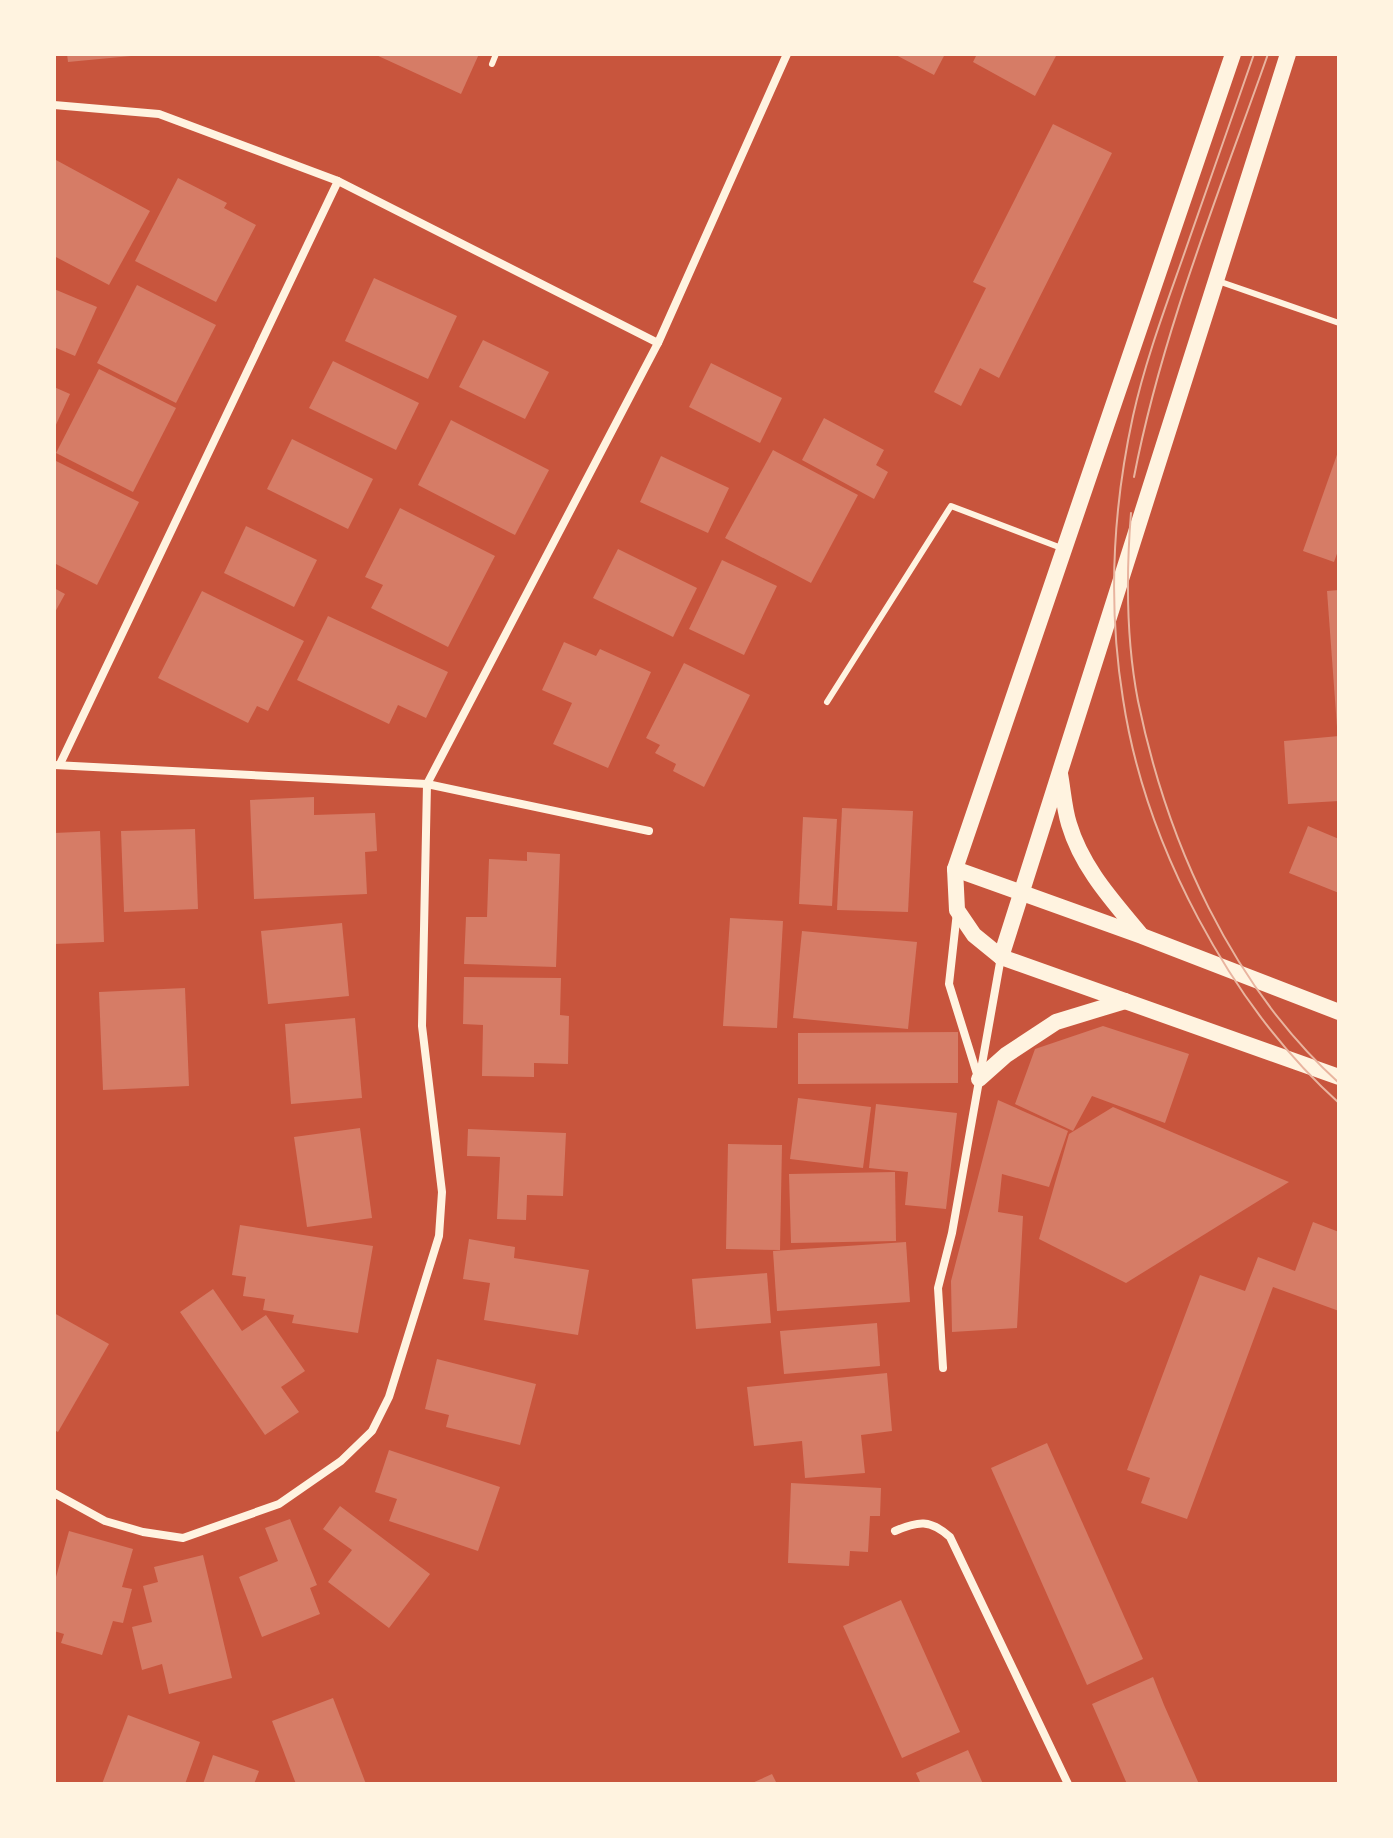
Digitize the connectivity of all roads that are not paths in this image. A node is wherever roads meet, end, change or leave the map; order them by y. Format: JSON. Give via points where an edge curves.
{"nodes":[{"id":1,"x":496,"y":54,"type":"edge"},
{"id":2,"x":787,"y":54,"type":"edge"},
{"id":3,"x":1233,"y":54,"type":"edge"},
{"id":4,"x":1288,"y":54,"type":"edge"},
{"id":5,"x":492,"y":64,"type":"dead end"},
{"id":6,"x":54,"y":105,"type":"edge"},
{"id":7,"x":338,"y":181,"type":"junction"},
{"id":8,"x":1216,"y":280,"type":"junction"},
{"id":9,"x":1339,"y":323,"type":"edge"},
{"id":10,"x":658,"y":343,"type":"junction"},
{"id":11,"x":1064,"y":549,"type":"junction"},
{"id":12,"x":827,"y":702,"type":"dead end"},
{"id":13,"x":57,"y":764,"type":"edge"},
{"id":14,"x":1059,"y":768,"type":"junction"},
{"id":15,"x":427,"y":784,"type":"junction"},
{"id":16,"x":649,"y":831,"type":"dead end"},
{"id":17,"x":955,"y":869,"type":"junction"},
{"id":18,"x":1020,"y":892,"type":"junction"},
{"id":19,"x":957,"y":910,"type":"junction"},
{"id":20,"x":1142,"y":936,"type":"junction"},
{"id":21,"x":1001,"y":957,"type":"junction"},
{"id":22,"x":1125,"y":1001,"type":"junction"},
{"id":23,"x":1339,"y":1012,"type":"edge"},
{"id":24,"x":1339,"y":1077,"type":"edge"},
{"id":25,"x":979,"y":1079,"type":"junction"},
{"id":26,"x":943,"y":1368,"type":"dead end"},
{"id":27,"x":54,"y":1493,"type":"edge"},
{"id":28,"x":895,"y":1531,"type":"dead end"},
{"id":29,"x":1068,"y":1784,"type":"edge"}],
"edges":[{"from":1,"to":5,"type":"lane"},
{"from":2,"to":10,"type":"street"},
{"from":3,"to":11,"type":"main road"},
{"from":4,"to":8,"type":"main road"},
{"from":6,"to":7,"type":"street","via":[[159,114]]},
{"from":7,"to":10,"type":"street"},
{"from":7,"to":13,"type":"street"},
{"from":8,"to":9,"type":"lane"},
{"from":8,"to":14,"type":"main road"},
{"from":10,"to":15,"type":"street"},
{"from":11,"to":12,"type":"lane","via":[[951,506]]},
{"from":11,"to":17,"type":"main road"},
{"from":13,"to":15,"type":"street"},
{"from":14,"to":18,"type":"main road"},
{"from":14,"to":20,"type":"main road","via":[[1068,822],[1080,854]]},
{"from":15,"to":16,"type":"street"},
{"from":15,"to":27,"type":"street","via":[[422,1026],[442,1192],[439,1236],[389,1397],[372,1431],[341,1461],[279,1504],[183,1538],[105,1521]]},
{"from":17,"to":18,"type":"main road"},
{"from":17,"to":19,"type":"main road"},
{"from":18,"to":20,"type":"main road"},
{"from":18,"to":21,"type":"main road"},
{"from":19,"to":21,"type":"main road","via":[[974,935]]},
{"from":19,"to":25,"type":"street","via":[[949,984]]},
{"from":20,"to":23,"type":"main road"},
{"from":21,"to":22,"type":"main road"},
{"from":21,"to":25,"type":"street"},
{"from":22,"to":24,"type":"main road"},
{"from":22,"to":25,"type":"main road","via":[[1056,1022]]},
{"from":25,"to":26,"type":"street","via":[[938,1288]]},
{"from":28,"to":29,"type":"street","via":[[928,1523],[950,1537]]}]}
